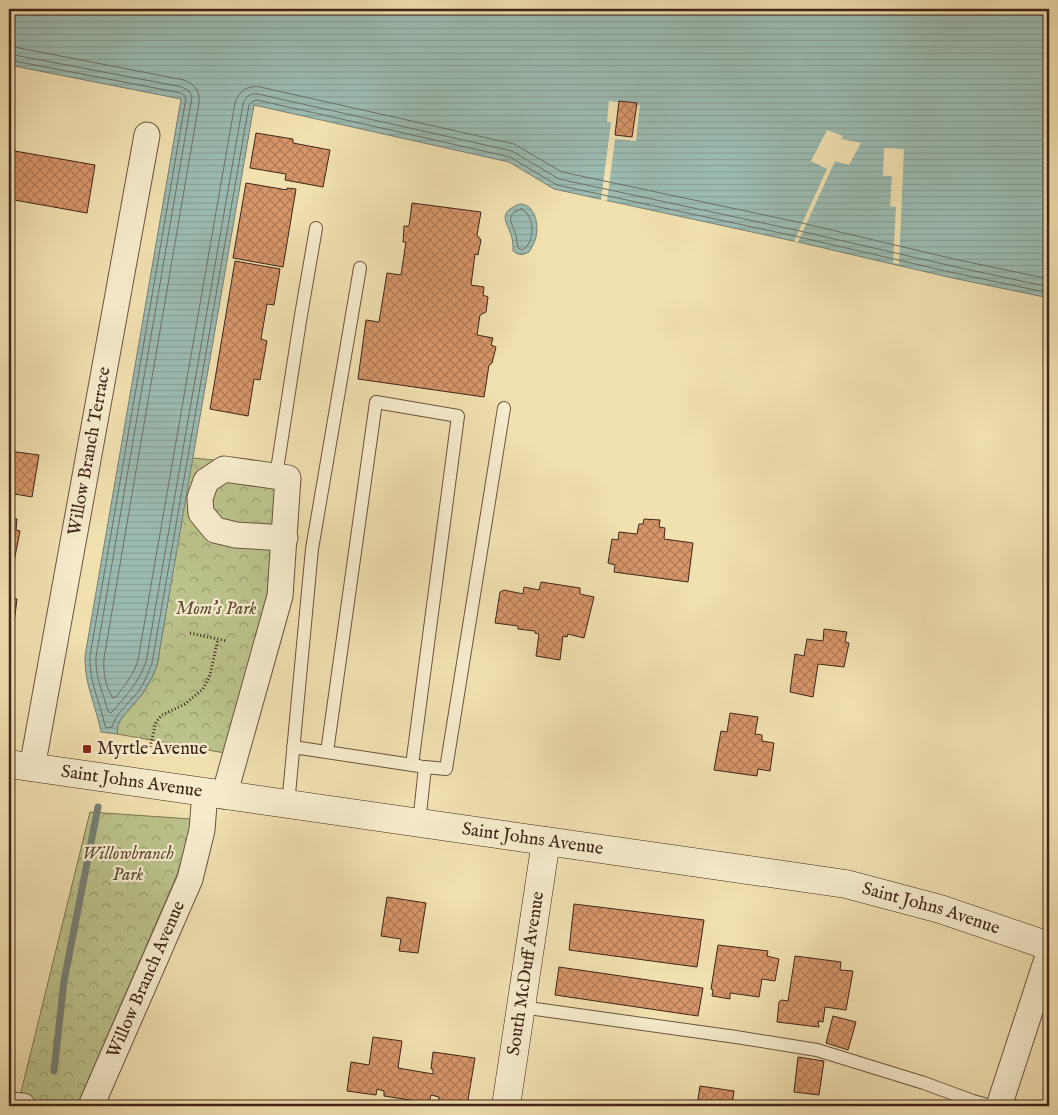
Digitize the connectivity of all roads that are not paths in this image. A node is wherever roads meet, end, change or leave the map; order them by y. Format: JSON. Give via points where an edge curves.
{"nodes":[{"id":1,"x":148,"y":135,"type":"dead end"},
{"id":2,"x":316,"y":228,"type":"dead end"},
{"id":3,"x":360,"y":268,"type":"dead end"},
{"id":4,"x":504,"y":408,"type":"dead end"},
{"id":5,"x":276,"y":476,"type":"junction"},
{"id":6,"x":284,"y":538,"type":"junction"},
{"id":7,"x":293,"y":747,"type":"junction"},
{"id":8,"x":327,"y":752,"type":"junction"},
{"id":9,"x":412,"y":765,"type":"junction"},
{"id":10,"x":20,"y":766,"type":"edge"},
{"id":11,"x":425,"y":767,"type":"junction"},
{"id":12,"x":214,"y":794,"type":"junction"},
{"id":13,"x":288,"y":805,"type":"junction"},
{"id":14,"x":419,"y":823,"type":"junction"},
{"id":15,"x":546,"y":841,"type":"junction"},
{"id":16,"x":1049,"y":946,"type":"edge"},
{"id":17,"x":1049,"y":953,"type":"edge"},
{"id":18,"x":521,"y":1007,"type":"junction"},
{"id":19,"x":9,"y":1105,"type":"edge"},
{"id":20,"x":23,"y":1106,"type":"edge"},
{"id":21,"x":90,"y":1106,"type":"edge"},
{"id":22,"x":506,"y":1106,"type":"edge"},
{"id":23,"x":991,"y":1106,"type":"edge"},
{"id":24,"x":999,"y":1106,"type":"edge"}],
"edges":[{"from":1,"to":10,"type":"street","name":"Willow Branch Terrace"},
{"from":2,"to":5,"type":"lane"},
{"from":3,"to":7,"type":"lane","via":[[312,549]]},
{"from":4,"to":11,"type":"lane","via":[[446,769]]},
{"from":5,"to":6,"type":"street","name":"Willow Branch Avenue","via":[[288,478]]},
{"from":5,"to":6,"type":"street","via":[[224,468],[206,481],[200,498],[201,513],[215,530],[236,535]]},
{"from":6,"to":12,"type":"street","name":"Willow Branch Avenue","via":[[280,596]]},
{"from":7,"to":8,"type":"lane"},
{"from":7,"to":13,"type":"lane"},
{"from":8,"to":9,"type":"lane"},
{"from":8,"to":9,"type":"lane","via":[[376,402],[458,416]]},
{"from":9,"to":11,"type":"lane"},
{"from":10,"to":12,"type":"main road","name":"Saint Johns Avenue"},
{"from":11,"to":14,"type":"lane"},
{"from":12,"to":13,"type":"main road","name":"Saint Johns Avenue"},
{"from":12,"to":21,"type":"street","name":"Willow Branch Avenue","via":[[190,879]]},
{"from":13,"to":14,"type":"main road","name":"Saint Johns Avenue"},
{"from":14,"to":15,"type":"main road","name":"Saint Johns Avenue"},
{"from":15,"to":16,"type":"main road","name":"Saint Johns Avenue","via":[[846,884],[940,909]]},
{"from":15,"to":18,"type":"main road","name":"South McDuff Avenue"},
{"from":17,"to":24,"type":"street"},
{"from":18,"to":22,"type":"main road","name":"South McDuff Avenue"},
{"from":18,"to":23,"type":"lane","via":[[817,1050]]},
{"from":19,"to":20,"type":"street"}]}
